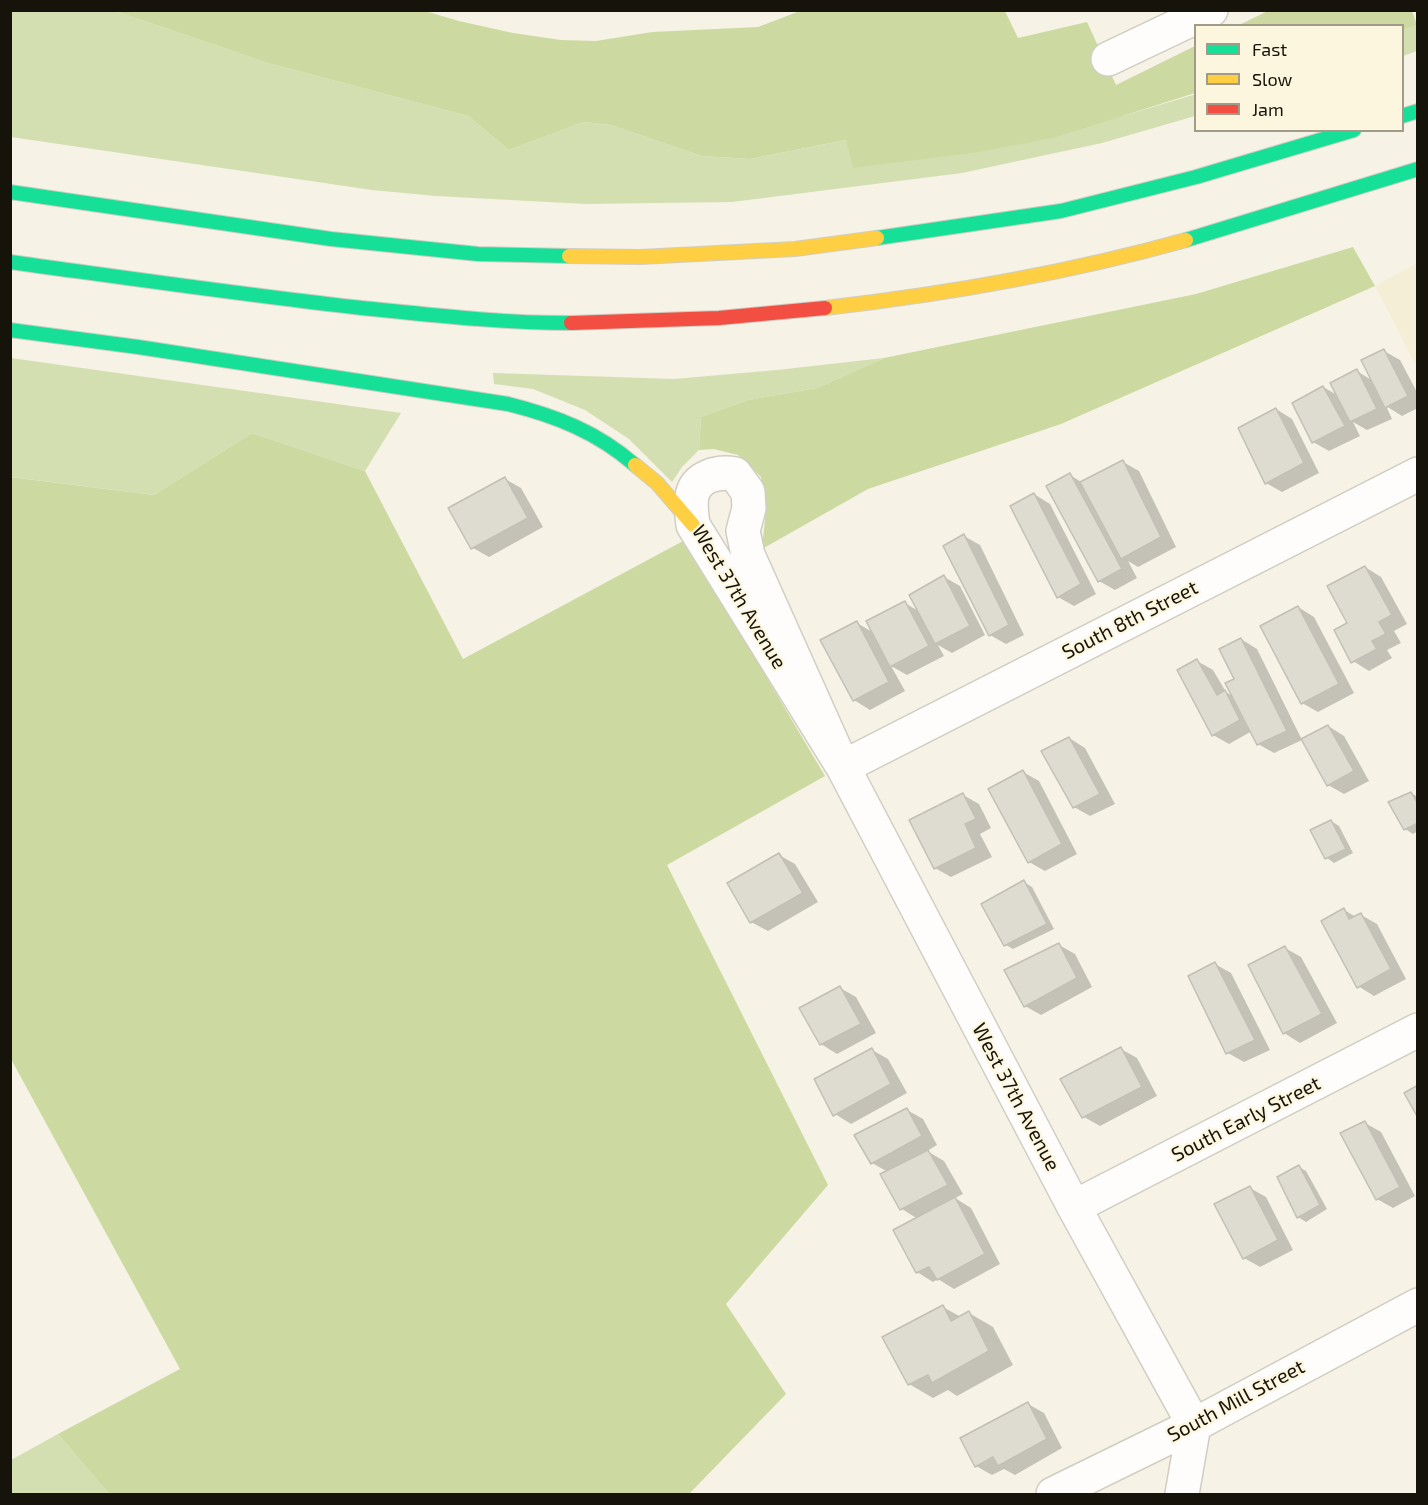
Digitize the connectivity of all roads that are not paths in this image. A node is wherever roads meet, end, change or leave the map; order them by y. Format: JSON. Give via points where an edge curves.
{"nodes":[{"id":1,"x":1211,"y":10,"type":"edge"},
{"id":2,"x":1108,"y":59,"type":"dead end"},
{"id":3,"x":1347,"y":132,"type":"edge"},
{"id":4,"x":1411,"y":171,"type":"edge"},
{"id":5,"x":10,"y":192,"type":"edge"},
{"id":6,"x":10,"y":262,"type":"edge"},
{"id":7,"x":10,"y":330,"type":"edge"},
{"id":8,"x":1418,"y":474,"type":"edge"},
{"id":9,"x":693,"y":525,"type":"junction"},
{"id":10,"x":843,"y":767,"type":"junction"},
{"id":11,"x":1418,"y":1030,"type":"edge"},
{"id":12,"x":1074,"y":1207,"type":"junction"},
{"id":13,"x":1418,"y":1305,"type":"edge"},
{"id":14,"x":1194,"y":1425,"type":"junction"},
{"id":15,"x":1053,"y":1494,"type":"edge"},
{"id":16,"x":1182,"y":1494,"type":"edge"}],
"edges":[{"from":1,"to":2,"type":"street"},
{"from":3,"to":5,"type":"highway","via":[[1196,177],[1061,211],[795,249],[640,257],[478,254],[331,239]]},
{"from":4,"to":6,"type":"highway","via":[[1150,250],[1049,272],[878,301],[756,316],[572,323],[443,317]]},
{"from":7,"to":9,"type":"highway","via":[[496,402],[548,414],[624,455],[657,483]]},
{"from":8,"to":10,"type":"street","name":"South 8th Street"},
{"from":9,"to":10,"type":"street","name":"West 37th Avenue"},
{"from":9,"to":10,"type":"street","name":"West 37th Avenue","via":[[692,497],[696,485],[722,472],[735,474],[748,492],[749,508],[743,531],[748,555]]},
{"from":10,"to":12,"type":"street","name":"West 37th Avenue"},
{"from":11,"to":12,"type":"street","name":"South Early Street"},
{"from":12,"to":14,"type":"street","name":"West 37th Avenue"},
{"from":13,"to":14,"type":"street","name":"South Mill Street"},
{"from":14,"to":15,"type":"street","name":"South Mill Street"},
{"from":14,"to":16,"type":"street"}]}
